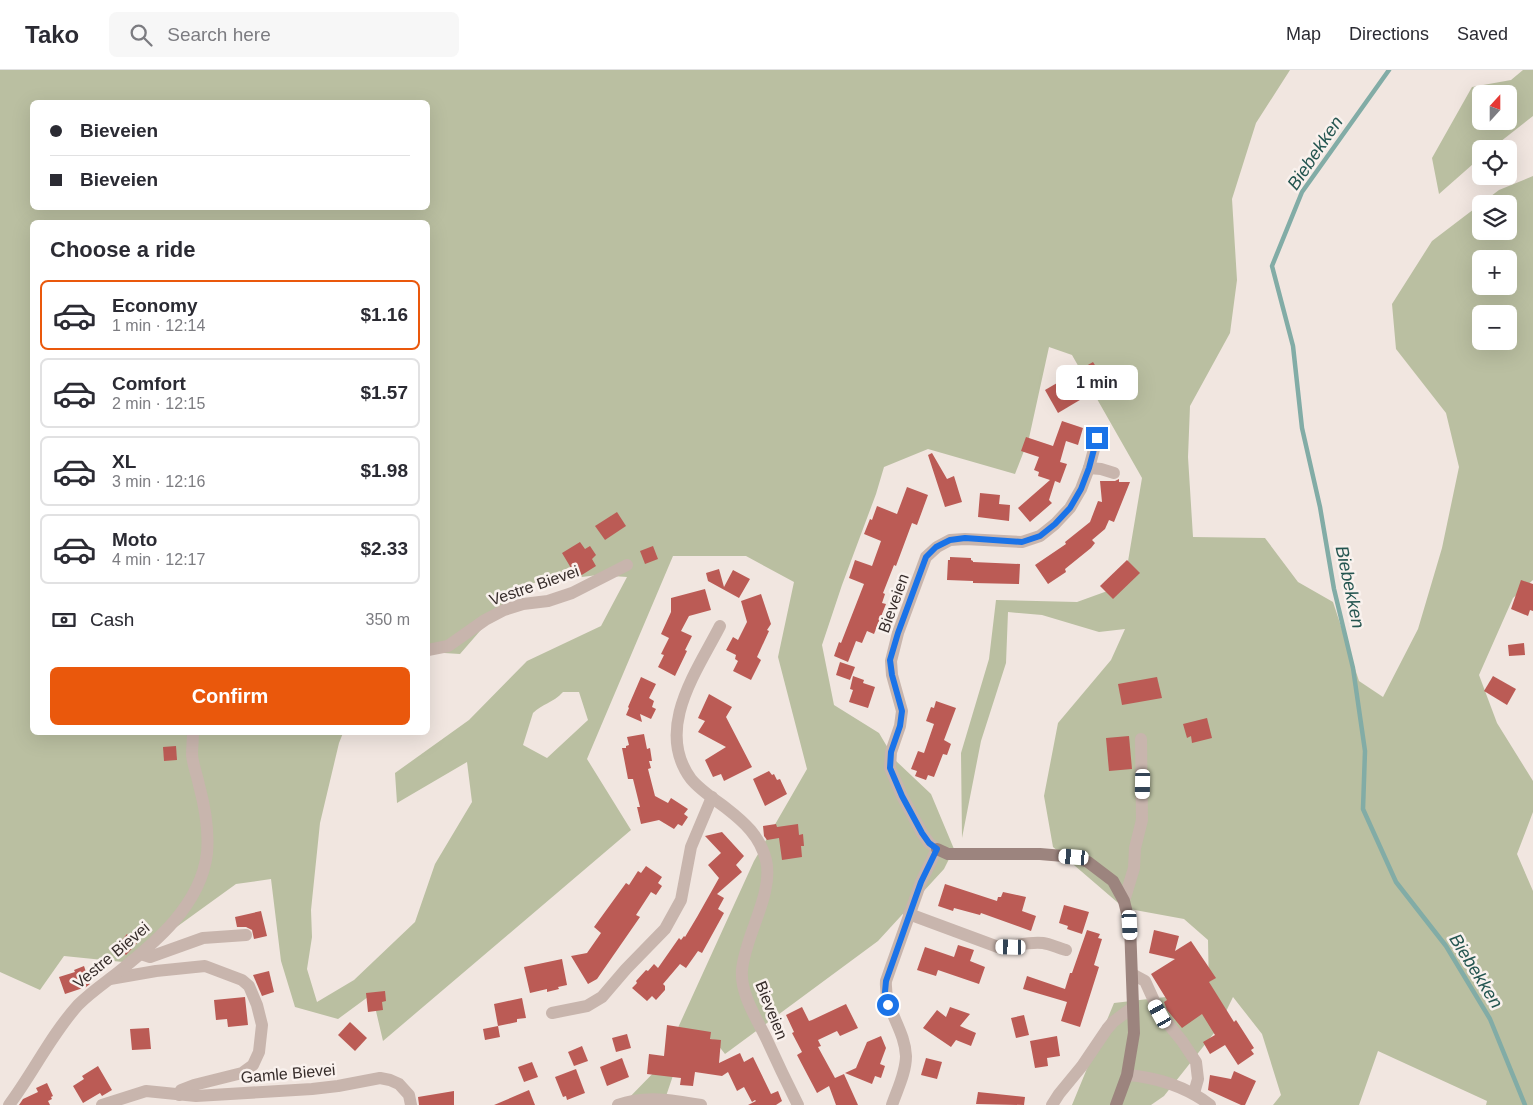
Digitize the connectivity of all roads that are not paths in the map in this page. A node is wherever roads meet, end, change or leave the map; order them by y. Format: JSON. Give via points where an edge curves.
{"nodes":[{"id":1,"x":1097,"y":438,"type":"dead end"},
{"id":2,"x":1089,"y":468,"type":"junction"},
{"id":3,"x":1114,"y":473,"type":"dead end"},
{"id":4,"x":626,"y":566,"type":"dead end"},
{"id":5,"x":720,"y":626,"type":"dead end"},
{"id":6,"x":430,"y":650,"type":"edge"},
{"id":7,"x":193,"y":735,"type":"edge"},
{"id":8,"x":1140,"y":739,"type":"dead end"},
{"id":9,"x":712,"y":797,"type":"junction"},
{"id":10,"x":937,"y":849,"type":"junction"},
{"id":11,"x":1124,"y":901,"type":"junction"},
{"id":12,"x":908,"y":914,"type":"junction"},
{"id":13,"x":246,"y":935,"type":"dead end"},
{"id":14,"x":1066,"y":950,"type":"dead end"},
{"id":15,"x":141,"y":954,"type":"junction"},
{"id":16,"x":1132,"y":974,"type":"junction"},
{"id":17,"x":109,"y":979,"type":"junction"},
{"id":18,"x":1133,"y":1007,"type":"junction"},
{"id":19,"x":552,"y":1013,"type":"dead end"},
{"id":20,"x":1127,"y":1075,"type":"junction"},
{"id":21,"x":1194,"y":1093,"type":"junction"},
{"id":22,"x":179,"y":1095,"type":"junction"},
{"id":23,"x":197,"y":1101,"type":"edge"},
{"id":24,"x":123,"y":1102,"type":"edge"},
{"id":25,"x":9,"y":1105,"type":"edge"},
{"id":26,"x":102,"y":1105,"type":"edge"},
{"id":27,"x":411,"y":1105,"type":"edge"},
{"id":28,"x":618,"y":1105,"type":"edge"},
{"id":29,"x":701,"y":1105,"type":"edge"},
{"id":30,"x":798,"y":1105,"type":"edge"},
{"id":31,"x":892,"y":1105,"type":"edge"},
{"id":32,"x":1052,"y":1105,"type":"edge"},
{"id":33,"x":1116,"y":1105,"type":"edge"},
{"id":34,"x":1210,"y":1105,"type":"edge"}],
"edges":[{"from":1,"to":2,"type":"street","name":"Bieveien"},
{"from":2,"to":3,"type":"street"},
{"from":2,"to":10,"type":"street","name":"Bieveien","via":[[1070,508],[1040,536],[1022,542],[950,540],[926,557],[890,660],[902,711],[890,768],[922,833]]},
{"from":4,"to":6,"type":"street","name":"Vestre Bievei","via":[[572,593],[504,610],[448,646]]},
{"from":5,"to":9,"type":"street","name":"Bieveien","via":[[683,698],[676,724],[677,750],[683,767],[692,781]]},
{"from":7,"to":15,"type":"street","name":"Vestre Bievei","via":[[192,756],[204,803],[207,833],[203,872],[186,906]]},
{"from":8,"to":11,"type":"street","via":[[1142,820],[1134,868]]},
{"from":9,"to":19,"type":"street","via":[[690,847],[681,900],[665,929],[602,997],[587,1006]]},
{"from":9,"to":30,"type":"street","name":"Bieveien","via":[[748,826],[766,858],[767,886],[744,955],[744,990]]},
{"from":10,"to":11,"type":"street","via":[[948,854],[1074,857],[1103,872],[1113,881]]},
{"from":10,"to":12,"type":"street"},
{"from":11,"to":16,"type":"street","via":[[1130,925]]},
{"from":12,"to":14,"type":"street","via":[[998,947],[1045,943]]},
{"from":12,"to":31,"type":"street","via":[[885,992],[904,1043],[906,1058]]},
{"from":13,"to":15,"type":"street","via":[[203,938],[150,957]]},
{"from":15,"to":17,"type":"street","name":"Vestre Bievei"},
{"from":16,"to":18,"type":"street"},
{"from":16,"to":21,"type":"street","via":[[1144,982],[1160,1014],[1196,1062],[1198,1079]]},
{"from":17,"to":22,"type":"street","name":"Gamle Bievei","via":[[205,966],[250,986],[262,1025],[253,1065],[242,1073],[194,1084],[181,1090]]},
{"from":17,"to":25,"type":"street","name":"Vestre Bievei","via":[[78,1006]]},
{"from":18,"to":20,"type":"street","via":[[1134,1033]]},
{"from":18,"to":32,"type":"street","via":[[1107,1029]]},
{"from":20,"to":21,"type":"street"},
{"from":20,"to":33,"type":"street"},
{"from":21,"to":34,"type":"street"},
{"from":22,"to":23,"type":"street","name":"Gamle Bievei"},
{"from":22,"to":24,"type":"street","name":"Gamle Bievei","via":[[146,1091]]},
{"from":23,"to":27,"type":"street","name":"Gamle Bievei","via":[[338,1086],[380,1078],[398,1084],[409,1095]]},
{"from":24,"to":26,"type":"street","name":"Gamle Bievei"},
{"from":28,"to":29,"type":"street","via":[[646,1098]]}]}
